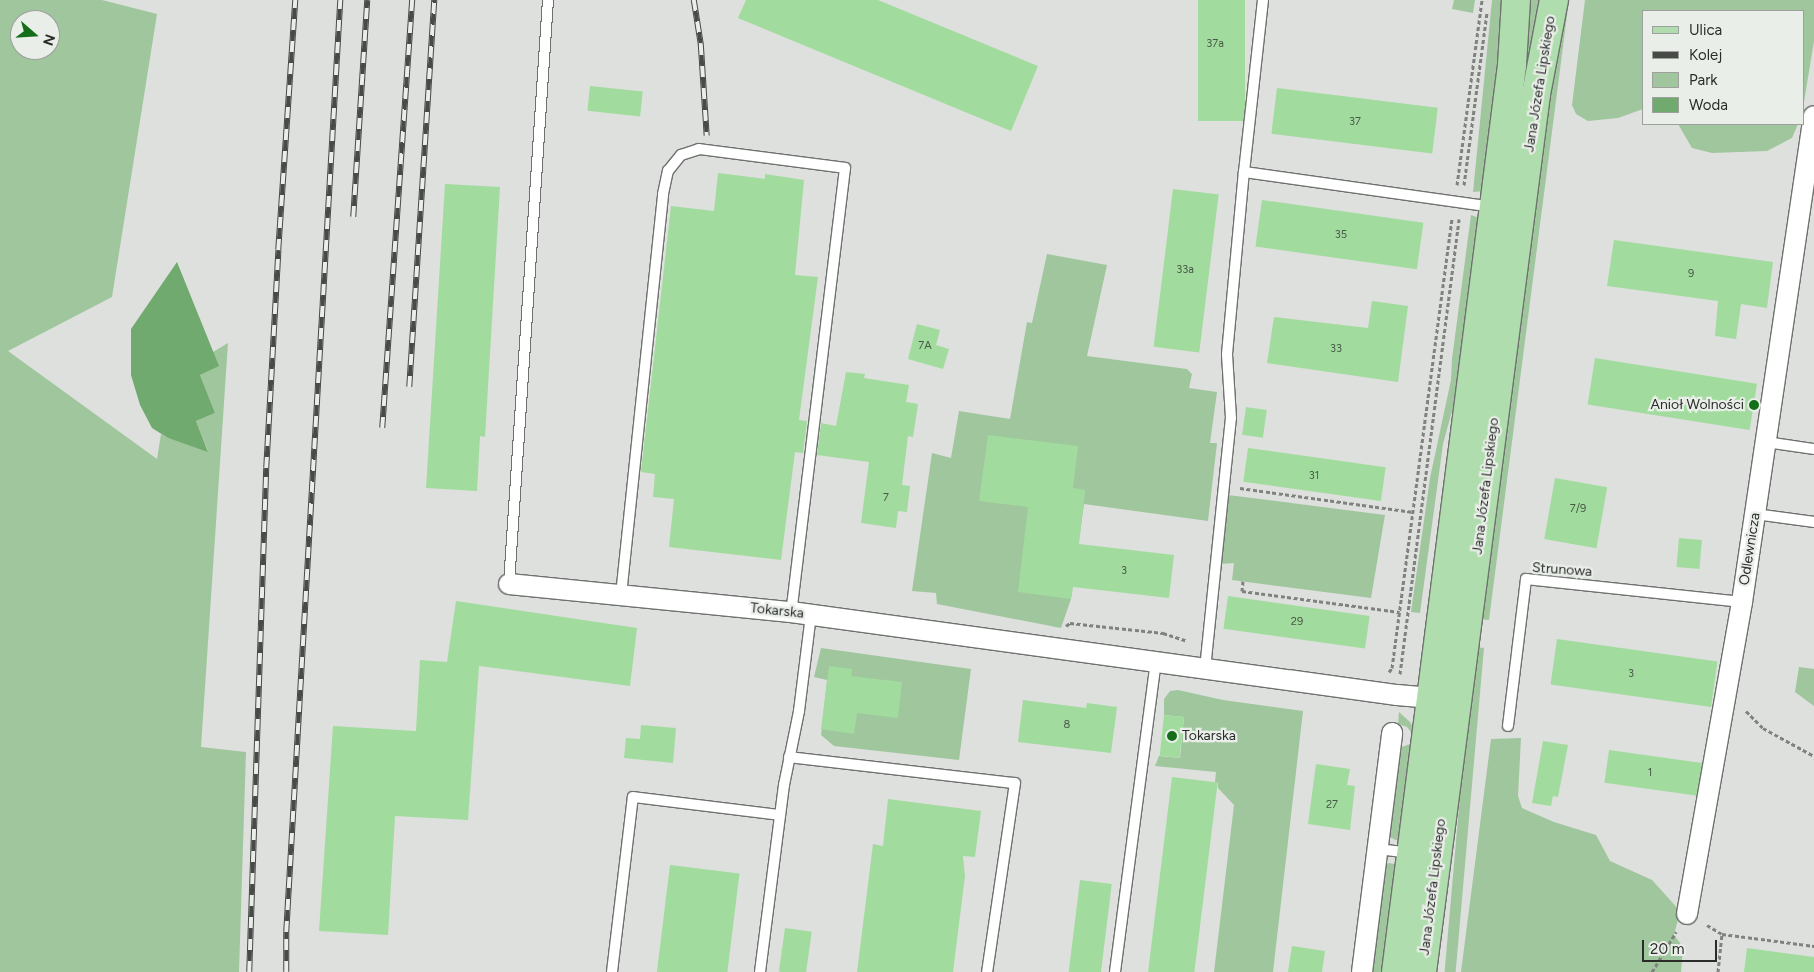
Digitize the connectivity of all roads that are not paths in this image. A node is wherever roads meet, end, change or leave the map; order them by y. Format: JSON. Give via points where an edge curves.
{"nodes":[{"id":1,"x":548,"y":0,"type":"edge"},
{"id":2,"x":1263,"y":0,"type":"edge"},
{"id":3,"x":1516,"y":0,"type":"edge"},
{"id":4,"x":1554,"y":0,"type":"edge"},
{"id":5,"x":1814,"y":116,"type":"edge"},
{"id":6,"x":1244,"y":172,"type":"junction"},
{"id":7,"x":1507,"y":208,"type":"junction"},
{"id":8,"x":1766,"y":442,"type":"junction"},
{"id":9,"x":1814,"y":449,"type":"edge"},
{"id":10,"x":1755,"y":514,"type":"junction"},
{"id":11,"x":1814,"y":522,"type":"edge"},
{"id":12,"x":509,"y":584,"type":"joint"},
{"id":13,"x":621,"y":595,"type":"junction"},
{"id":14,"x":1742,"y":602,"type":"junction"},
{"id":15,"x":791,"y":612,"type":"junction"},
{"id":16,"x":812,"y":615,"type":"junction"},
{"id":17,"x":1156,"y":662,"type":"junction"},
{"id":18,"x":1205,"y":669,"type":"junction"},
{"id":19,"x":1461,"y":678,"type":"junction"},
{"id":20,"x":1432,"y":698,"type":"junction"},
{"id":21,"x":1455,"y":719,"type":"junction"},
{"id":22,"x":1508,"y":726,"type":"dead end"},
{"id":23,"x":1392,"y":733,"type":"dead end"},
{"id":24,"x":789,"y":757,"type":"junction"},
{"id":25,"x":780,"y":815,"type":"junction"},
{"id":26,"x":1378,"y":849,"type":"junction"},
{"id":27,"x":1411,"y":853,"type":"junction"},
{"id":28,"x":1687,"y":914,"type":"road end"},
{"id":29,"x":612,"y":972,"type":"edge"},
{"id":30,"x":760,"y":972,"type":"edge"},
{"id":31,"x":987,"y":972,"type":"edge"},
{"id":32,"x":1115,"y":972,"type":"edge"},
{"id":33,"x":1362,"y":972,"type":"edge"},
{"id":34,"x":1396,"y":972,"type":"edge"},
{"id":35,"x":1422,"y":972,"type":"edge"}],
"edges":[{"from":1,"to":12,"type":"lane"},
{"from":2,"to":6,"type":"lane"},
{"from":3,"to":7,"type":"main road","name":"Jana Józefa Lipskiego"},
{"from":4,"to":7,"type":"main road","name":"Jana Józefa Lipskiego","via":[[1536,94]]},
{"from":5,"to":8,"type":"street","name":"Odlewnicza"},
{"from":6,"to":7,"type":"lane"},
{"from":6,"to":18,"type":"lane","via":[[1227,354],[1231,418]]},
{"from":7,"to":19,"type":"main road","name":"Jana Józefa Lipskiego"},
{"from":7,"to":20,"type":"main road","name":"Jana Józefa Lipskiego"},
{"from":8,"to":9,"type":"lane"},
{"from":8,"to":10,"type":"street","name":"Odlewnicza"},
{"from":10,"to":11,"type":"lane"},
{"from":10,"to":14,"type":"street","name":"Odlewnicza"},
{"from":12,"to":13,"type":"street","name":"Tokarska"},
{"from":13,"to":15,"type":"street","name":"Tokarska"},
{"from":13,"to":15,"type":"lane","via":[[663,194],[668,171],[681,155],[699,149],[845,168]]},
{"from":14,"to":22,"type":"lane","name":"Strunowa","via":[[1526,579]]},
{"from":14,"to":28,"type":"street","name":"Odlewnicza"},
{"from":15,"to":16,"type":"street","name":"Tokarska"},
{"from":16,"to":17,"type":"street","name":"Tokarska"},
{"from":16,"to":24,"type":"lane","via":[[799,711]]},
{"from":17,"to":18,"type":"street","name":"Tokarska"},
{"from":17,"to":32,"type":"lane"},
{"from":18,"to":20,"type":"street","name":"Tokarska"},
{"from":19,"to":20,"type":"street"},
{"from":19,"to":21,"type":"main road","name":"Jana Józefa Lipskiego"},
{"from":20,"to":21,"type":"street"},
{"from":20,"to":27,"type":"main road","name":"Jana Józefa Lipskiego"},
{"from":21,"to":35,"type":"main road","name":"Jana Józefa Lipskiego"},
{"from":23,"to":26,"type":"street"},
{"from":24,"to":25,"type":"lane"},
{"from":24,"to":31,"type":"lane","via":[[1015,783]]},
{"from":25,"to":29,"type":"lane","via":[[633,797]]},
{"from":25,"to":30,"type":"lane"},
{"from":26,"to":27,"type":"lane"},
{"from":26,"to":33,"type":"street"},
{"from":27,"to":34,"type":"main road","name":"Jana Józefa Lipskiego"}]}
